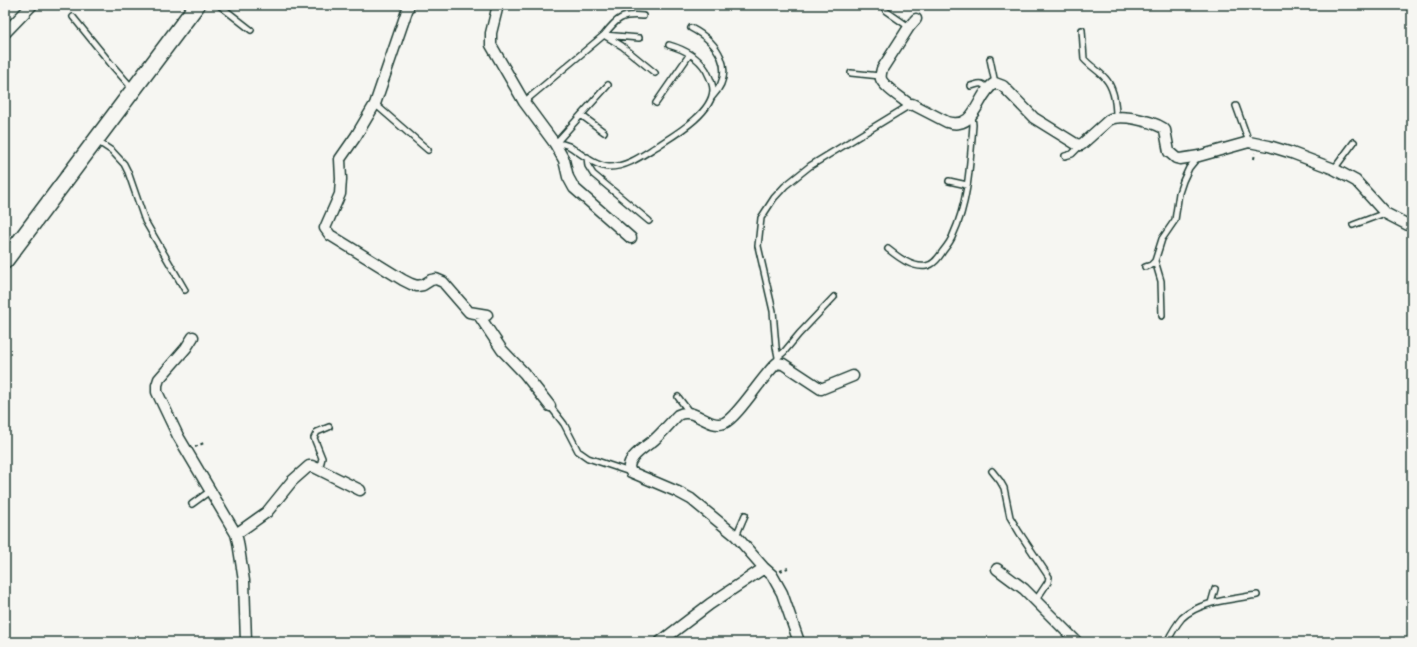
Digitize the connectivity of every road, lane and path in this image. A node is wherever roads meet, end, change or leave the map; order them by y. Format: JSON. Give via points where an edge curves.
{"nodes":[{"id":1,"x":32,"y":5,"type":"edge"},
{"id":2,"x":197,"y":5,"type":"edge"},
{"id":3,"x":219,"y":5,"type":"edge"},
{"id":4,"x":409,"y":5,"type":"edge"},
{"id":5,"x":498,"y":5,"type":"edge"},
{"id":6,"x":886,"y":10,"type":"dead end"},
{"id":7,"x":643,"y":16,"type":"dead end"},
{"id":8,"x":72,"y":17,"type":"dead end"},
{"id":9,"x":916,"y":19,"type":"dead end"},
{"id":10,"x":909,"y":27,"type":"junction"},
{"id":11,"x":690,"y":28,"type":"dead end"},
{"id":12,"x":251,"y":30,"type":"dead end"},
{"id":13,"x":1082,"y":30,"type":"dead end"},
{"id":14,"x":5,"y":33,"type":"edge"},
{"id":15,"x":604,"y":35,"type":"junction"},
{"id":16,"x":639,"y":38,"type":"dead end"},
{"id":17,"x":669,"y":45,"type":"dead end"},
{"id":18,"x":690,"y":54,"type":"junction"},
{"id":19,"x":990,"y":59,"type":"dead end"},
{"id":20,"x":655,"y":73,"type":"dead end"},
{"id":21,"x":851,"y":73,"type":"dead end"},
{"id":22,"x":880,"y":76,"type":"junction"},
{"id":23,"x":608,"y":85,"type":"dead end"},
{"id":24,"x":971,"y":86,"type":"dead end"},
{"id":25,"x":991,"y":86,"type":"junction"},
{"id":26,"x":134,"y":90,"type":"junction"},
{"id":27,"x":711,"y":98,"type":"junction"},
{"id":28,"x":524,"y":102,"type":"junction"},
{"id":29,"x":656,"y":103,"type":"dead end"},
{"id":30,"x":375,"y":104,"type":"junction"},
{"id":31,"x":910,"y":105,"type":"junction"},
{"id":32,"x":1236,"y":106,"type":"dead end"},
{"id":33,"x":581,"y":115,"type":"junction"},
{"id":34,"x":972,"y":116,"type":"junction"},
{"id":35,"x":1116,"y":117,"type":"junction"},
{"id":36,"x":604,"y":132,"type":"dead end"},
{"id":37,"x":97,"y":141,"type":"junction"},
{"id":38,"x":1249,"y":142,"type":"junction"},
{"id":39,"x":1354,"y":142,"type":"dead end"},
{"id":40,"x":555,"y":144,"type":"junction"},
{"id":41,"x":1081,"y":145,"type":"junction"},
{"id":42,"x":428,"y":150,"type":"dead end"},
{"id":43,"x":1065,"y":156,"type":"dead end"},
{"id":44,"x":1199,"y":156,"type":"junction"},
{"id":45,"x":587,"y":157,"type":"junction"},
{"id":46,"x":1334,"y":169,"type":"junction"},
{"id":47,"x":949,"y":181,"type":"dead end"},
{"id":48,"x":967,"y":185,"type":"junction"},
{"id":49,"x":1385,"y":213,"type":"junction"},
{"id":50,"x":649,"y":221,"type":"dead end"},
{"id":51,"x":1353,"y":225,"type":"dead end"},
{"id":52,"x":1412,"y":227,"type":"edge"},
{"id":53,"x":631,"y":238,"type":"dead end"},
{"id":54,"x":888,"y":249,"type":"dead end"},
{"id":55,"x":5,"y":261,"type":"edge"},
{"id":56,"x":1155,"y":261,"type":"junction"},
{"id":57,"x":1145,"y":267,"type":"dead end"},
{"id":58,"x":185,"y":290,"type":"dead end"},
{"id":59,"x":834,"y":297,"type":"dead end"},
{"id":60,"x":1162,"y":316,"type":"dead end"},
{"id":61,"x":193,"y":337,"type":"dead end"},
{"id":62,"x":777,"y":360,"type":"junction"},
{"id":63,"x":853,"y":376,"type":"dead end"},
{"id":64,"x":678,"y":397,"type":"dead end"},
{"id":65,"x":550,"y":406,"type":"joint"},
{"id":66,"x":690,"y":413,"type":"junction"},
{"id":67,"x":328,"y":428,"type":"dead end"},
{"id":68,"x":319,"y":470,"type":"junction"},
{"id":69,"x":992,"y":471,"type":"dead end"},
{"id":70,"x":631,"y":472,"type":"junction"},
{"id":71,"x":360,"y":490,"type":"dead end"},
{"id":72,"x":210,"y":491,"type":"junction"},
{"id":73,"x":192,"y":504,"type":"dead end"},
{"id":74,"x":745,"y":514,"type":"dead end"},
{"id":75,"x":236,"y":534,"type":"junction"},
{"id":76,"x":736,"y":536,"type":"junction"},
{"id":77,"x":764,"y":568,"type":"junction"},
{"id":78,"x":997,"y":569,"type":"dead end"},
{"id":79,"x":1215,"y":589,"type":"dead end"},
{"id":80,"x":1257,"y":595,"type":"dead end"},
{"id":81,"x":1036,"y":600,"type":"junction"},
{"id":82,"x":1211,"y":603,"type":"junction"},
{"id":83,"x":246,"y":642,"type":"edge"},
{"id":84,"x":660,"y":642,"type":"edge"},
{"id":85,"x":799,"y":642,"type":"edge"},
{"id":86,"x":1077,"y":642,"type":"edge"},
{"id":87,"x":1167,"y":642,"type":"edge"}],
"edges":[{"from":1,"to":14,"type":"street"},
{"from":2,"to":26,"type":"street"},
{"from":3,"to":12,"type":"lane"},
{"from":4,"to":30,"type":"street"},
{"from":5,"to":28,"type":"street","via":[[491,33],[491,45]]},
{"from":6,"to":10,"type":"lane"},
{"from":7,"to":15,"type":"lane","via":[[629,15],[620,18]]},
{"from":8,"to":26,"type":"lane"},
{"from":9,"to":10,"type":"street"},
{"from":10,"to":22,"type":"street"},
{"from":11,"to":27,"type":"lane","via":[[703,35],[716,48],[723,64],[722,82]]},
{"from":13,"to":35,"type":"lane","via":[[1084,59],[1110,86]]},
{"from":15,"to":16,"type":"lane"},
{"from":15,"to":20,"type":"lane"},
{"from":15,"to":28,"type":"lane"},
{"from":17,"to":18,"type":"lane"},
{"from":18,"to":27,"type":"lane","via":[[702,64],[708,74],[712,84]]},
{"from":18,"to":29,"type":"lane"},
{"from":19,"to":25,"type":"lane"},
{"from":21,"to":22,"type":"lane"},
{"from":22,"to":31,"type":"street","via":[[885,84]]},
{"from":23,"to":33,"type":"lane"},
{"from":24,"to":25,"type":"lane","via":[[981,83]]},
{"from":25,"to":34,"type":"street"},
{"from":25,"to":41,"type":"street","via":[[1003,86],[1034,118]]},
{"from":26,"to":37,"type":"street"},
{"from":27,"to":45,"type":"lane","via":[[695,119],[633,161],[609,167]]},
{"from":28,"to":40,"type":"street"},
{"from":30,"to":42,"type":"lane"},
{"from":30,"to":65,"type":"street","via":[[340,159],[340,194],[325,228],[330,235],[407,282],[417,286],[436,279],[443,282],[469,312],[483,314],[502,350]]},
{"from":31,"to":34,"type":"street","via":[[952,124],[964,122]]},
{"from":31,"to":62,"type":"lane","via":[[796,176],[774,198],[761,218],[758,246],[773,311]]},
{"from":32,"to":38,"type":"lane"},
{"from":33,"to":36,"type":"lane"},
{"from":33,"to":40,"type":"lane"},
{"from":34,"to":48,"type":"lane"},
{"from":35,"to":41,"type":"street","via":[[1109,120]]},
{"from":35,"to":44,"type":"street","via":[[1142,120],[1163,128],[1169,152],[1176,158]]},
{"from":37,"to":55,"type":"street"},
{"from":37,"to":58,"type":"lane","via":[[112,151],[124,164],[145,221]]},
{"from":38,"to":44,"type":"street"},
{"from":38,"to":46,"type":"street","via":[[1292,153]]},
{"from":39,"to":46,"type":"lane"},
{"from":40,"to":45,"type":"lane","via":[[568,146]]},
{"from":40,"to":53,"type":"street","via":[[574,188]]},
{"from":41,"to":43,"type":"lane","via":[[1072,154]]},
{"from":44,"to":56,"type":"lane","via":[[1183,181],[1175,220],[1162,239]]},
{"from":45,"to":50,"type":"lane","via":[[588,166],[593,174]]},
{"from":46,"to":49,"type":"street","via":[[1356,181]]},
{"from":47,"to":48,"type":"lane"},
{"from":48,"to":54,"type":"lane","via":[[960,219],[952,237],[939,258],[931,265],[913,264]]},
{"from":49,"to":51,"type":"lane"},
{"from":49,"to":52,"type":"street"},
{"from":56,"to":57,"type":"lane"},
{"from":56,"to":60,"type":"lane","via":[[1161,281]]},
{"from":59,"to":62,"type":"lane"},
{"from":61,"to":72,"type":"street","via":[[160,379],[157,392],[178,436]]},
{"from":62,"to":63,"type":"street","via":[[821,389]]},
{"from":62,"to":66,"type":"street","via":[[725,422],[719,424]]},
{"from":64,"to":66,"type":"lane"},
{"from":65,"to":70,"type":"lane","via":[[564,424],[578,451],[588,458]]},
{"from":66,"to":70,"type":"street","via":[[678,415],[636,455],[628,466]]},
{"from":67,"to":68,"type":"lane","via":[[317,432],[314,438],[322,458]]},
{"from":68,"to":71,"type":"street"},
{"from":68,"to":75,"type":"street","via":[[312,466],[306,467],[267,512]]},
{"from":69,"to":81,"type":"lane","via":[[1004,488],[1010,517],[1049,577]]},
{"from":70,"to":76,"type":"street","via":[[691,499]]},
{"from":72,"to":73,"type":"lane"},
{"from":72,"to":75,"type":"street"},
{"from":74,"to":76,"type":"lane"},
{"from":75,"to":83,"type":"street","via":[[244,581]]},
{"from":76,"to":77,"type":"street"},
{"from":77,"to":84,"type":"street"},
{"from":77,"to":85,"type":"street","via":[[772,575],[782,593]]},
{"from":78,"to":81,"type":"street"},
{"from":79,"to":82,"type":"lane"},
{"from":80,"to":82,"type":"lane"},
{"from":81,"to":86,"type":"street"},
{"from":82,"to":87,"type":"lane","via":[[1182,618]]}]}
